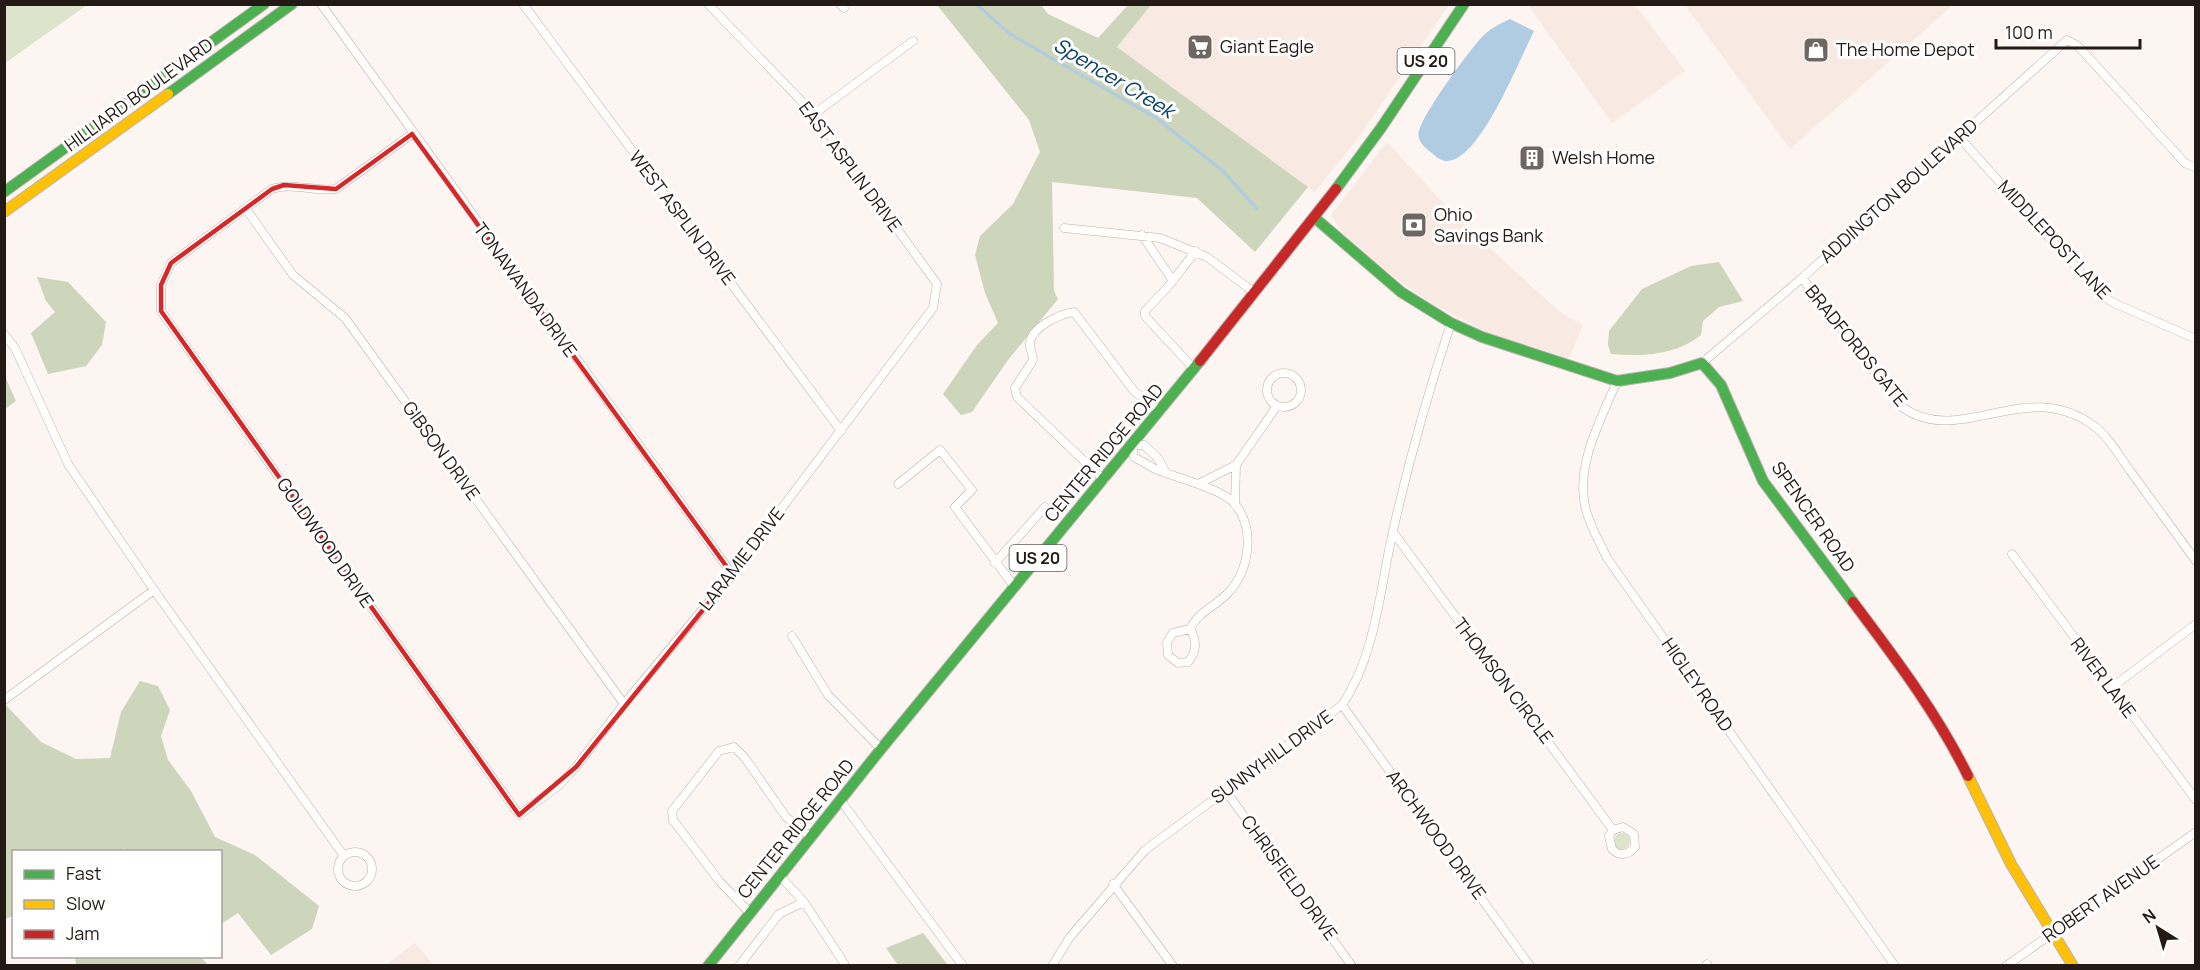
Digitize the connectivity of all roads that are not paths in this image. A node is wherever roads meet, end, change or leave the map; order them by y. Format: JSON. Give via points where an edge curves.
{"nodes":[{"id":1,"x":264,"y":4,"type":"edge"},
{"id":2,"x":292,"y":4,"type":"edge"},
{"id":3,"x":321,"y":4,"type":"edge"},
{"id":4,"x":522,"y":4,"type":"edge"},
{"id":5,"x":708,"y":4,"type":"edge"},
{"id":6,"x":1464,"y":4,"type":"edge"},
{"id":7,"x":913,"y":41,"type":"dead end"},
{"id":8,"x":814,"y":114,"type":"junction"},
{"id":9,"x":412,"y":134,"type":"junction"},
{"id":10,"x":1960,"y":138,"type":"junction"},
{"id":11,"x":2196,"y":168,"type":"edge"},
{"id":12,"x":4,"y":192,"type":"edge"},
{"id":13,"x":246,"y":209,"type":"junction"},
{"id":14,"x":4,"y":212,"type":"edge"},
{"id":15,"x":1315,"y":218,"type":"junction"},
{"id":16,"x":1064,"y":228,"type":"dead end"},
{"id":17,"x":1142,"y":235,"type":"junction"},
{"id":18,"x":1196,"y":251,"type":"junction"},
{"id":19,"x":1802,"y":278,"type":"junction"},
{"id":20,"x":1173,"y":281,"type":"junction"},
{"id":21,"x":937,"y":284,"type":"joint"},
{"id":22,"x":1255,"y":293,"type":"junction"},
{"id":23,"x":1450,"y":323,"type":"junction"},
{"id":24,"x":4,"y":334,"type":"edge"},
{"id":25,"x":2196,"y":339,"type":"edge"},
{"id":26,"x":1702,"y":363,"type":"junction"},
{"id":27,"x":1194,"y":369,"type":"junction"},
{"id":28,"x":1617,"y":381,"type":"junction"},
{"id":29,"x":1277,"y":406,"type":"junction"},
{"id":30,"x":1160,"y":411,"type":"junction"},
{"id":31,"x":841,"y":431,"type":"junction"},
{"id":32,"x":1132,"y":445,"type":"junction"},
{"id":33,"x":1236,"y":465,"type":"junction"},
{"id":34,"x":1166,"y":473,"type":"junction"},
{"id":35,"x":1104,"y":480,"type":"junction"},
{"id":36,"x":898,"y":484,"type":"dead end"},
{"id":37,"x":1198,"y":484,"type":"junction"},
{"id":38,"x":1235,"y":505,"type":"junction"},
{"id":39,"x":1045,"y":507,"type":"dead end"},
{"id":40,"x":1393,"y":532,"type":"junction"},
{"id":41,"x":2012,"y":554,"type":"dead end"},
{"id":42,"x":2196,"y":561,"type":"edge"},
{"id":43,"x":995,"y":563,"type":"junction"},
{"id":44,"x":732,"y":574,"type":"junction"},
{"id":45,"x":1014,"y":586,"type":"junction"},
{"id":46,"x":154,"y":590,"type":"junction"},
{"id":47,"x":2196,"y":624,"type":"edge"},
{"id":48,"x":1190,"y":629,"type":"junction"},
{"id":49,"x":792,"y":636,"type":"dead end"},
{"id":50,"x":2111,"y":688,"type":"junction"},
{"id":51,"x":4,"y":700,"type":"edge"},
{"id":52,"x":624,"y":704,"type":"junction"},
{"id":53,"x":1342,"y":705,"type":"junction"},
{"id":54,"x":881,"y":749,"type":"junction"},
{"id":55,"x":1225,"y":790,"type":"junction"},
{"id":56,"x":2196,"y":800,"type":"edge"},
{"id":57,"x":841,"y":801,"type":"junction"},
{"id":58,"x":519,"y":815,"type":"joint"},
{"id":59,"x":1613,"y":830,"type":"dead end"},
{"id":60,"x":2196,"y":832,"type":"edge"},
{"id":61,"x":811,"y":837,"type":"junction"},
{"id":62,"x":344,"y":856,"type":"junction"},
{"id":63,"x":780,"y":876,"type":"junction"},
{"id":64,"x":1113,"y":884,"type":"junction"},
{"id":65,"x":804,"y":902,"type":"junction"},
{"id":66,"x":750,"y":913,"type":"junction"},
{"id":67,"x":2052,"y":935,"type":"junction"},
{"id":68,"x":844,"y":965,"type":"edge"},
{"id":69,"x":708,"y":966,"type":"edge"},
{"id":70,"x":739,"y":966,"type":"edge"},
{"id":71,"x":963,"y":966,"type":"edge"},
{"id":72,"x":1052,"y":966,"type":"edge"},
{"id":73,"x":1173,"y":966,"type":"edge"},
{"id":74,"x":1352,"y":966,"type":"edge"},
{"id":75,"x":1530,"y":966,"type":"edge"},
{"id":76,"x":1895,"y":966,"type":"edge"},
{"id":77,"x":2006,"y":966,"type":"edge"},
{"id":78,"x":2073,"y":966,"type":"edge"}],
"edges":[{"from":1,"to":12,"type":"main road","name":"HILLIARD BOULEVARD"},
{"from":2,"to":14,"type":"main road","name":"HILLIARD BOULEVARD"},
{"from":3,"to":9,"type":"street","name":"TONAWANDA DRIVE"},
{"from":4,"to":31,"type":"street","name":"WEST ASPLIN DRIVE"},
{"from":5,"to":8,"type":"street","name":"EAST ASPLIN DRIVE"},
{"from":6,"to":15,"type":"main road","name":"CENTER RIDGE ROAD","number":"US 20"},
{"from":7,"to":8,"type":"street"},
{"from":8,"to":21,"type":"street","name":"EAST ASPLIN DRIVE"},
{"from":9,"to":13,"type":"street","via":[[336,189],[284,185],[272,189]]},
{"from":9,"to":44,"type":"street","name":"TONAWANDA DRIVE"},
{"from":10,"to":11,"type":"street","name":"ADDINGTON BOULEVARD","via":[[2067,40],[2078,46],[2185,163]]},
{"from":10,"to":19,"type":"street","name":"ADDINGTON BOULEVARD"},
{"from":10,"to":25,"type":"street","name":"MIDDLEPOST LANE","via":[[2101,295]]},
{"from":13,"to":52,"type":"street","name":"GIBSON DRIVE","via":[[293,275],[345,318]]},
{"from":13,"to":58,"type":"street","name":"GOLDWOOD DRIVE","via":[[171,263],[161,285],[161,312]]},
{"from":15,"to":22,"type":"main road","name":"CENTER RIDGE ROAD","number":"US 20"},
{"from":15,"to":23,"type":"main road","via":[[1401,292]]},
{"from":16,"to":17,"type":"street"},
{"from":17,"to":18,"type":"street"},
{"from":17,"to":20,"type":"street"},
{"from":18,"to":20,"type":"street"},
{"from":18,"to":22,"type":"street"},
{"from":19,"to":26,"type":"street","name":"ADDINGTON BOULEVARD"},
{"from":19,"to":42,"type":"street","name":"BRADFORDS GATE","via":[[1902,407],[1916,417],[1937,422],[2036,405],[2058,409],[2095,426]]},
{"from":20,"to":27,"type":"street","via":[[1144,316]]},
{"from":21,"to":31,"type":"street","name":"LARAMIE DRIVE","via":[[933,308]]},
{"from":22,"to":27,"type":"main road","name":"CENTER RIDGE ROAD","number":"US 20"},
{"from":23,"to":28,"type":"main road","via":[[1530,354]]},
{"from":23,"to":40,"type":"street","name":"SUNNYHILL DRIVE","via":[[1418,423]]},
{"from":24,"to":46,"type":"street","via":[[15,348],[68,464]]},
{"from":26,"to":28,"type":"main road"},
{"from":26,"to":67,"type":"main road","name":"SPENCER ROAD","via":[[1721,385],[1763,481],[1914,684],[1949,738],[2011,864]]},
{"from":27,"to":30,"type":"main road","name":"CENTER RIDGE ROAD","number":"US 20"},
{"from":28,"to":76,"type":"street","name":"HIGLEY ROAD","via":[[1592,441],[1585,471],[1585,506],[1593,531],[1607,558]]},
{"from":29,"to":29,"type":"street","via":[[1292,405],[1300,397],[1298,381],[1290,374],[1278,374],[1269,381],[1267,393]]},
{"from":29,"to":33,"type":"street"},
{"from":30,"to":32,"type":"main road","name":"CENTER RIDGE ROAD","number":"US 20"},
{"from":30,"to":35,"type":"street","via":[[1134,391],[1074,312],[1047,322],[1033,336],[1029,344],[1033,360],[1015,388],[1017,397]]},
{"from":31,"to":44,"type":"street","name":"LARAMIE DRIVE"},
{"from":32,"to":34,"type":"street","via":[[1134,457]]},
{"from":32,"to":34,"type":"street","via":[[1144,445]]},
{"from":32,"to":35,"type":"main road","name":"CENTER RIDGE ROAD","number":"US 20"},
{"from":33,"to":37,"type":"street"},
{"from":33,"to":38,"type":"street"},
{"from":34,"to":37,"type":"street"},
{"from":35,"to":45,"type":"main road","name":"CENTER RIDGE ROAD","number":"US 20"},
{"from":36,"to":43,"type":"street","via":[[940,450],[972,490],[955,507]]},
{"from":37,"to":38,"type":"street"},
{"from":38,"to":48,"type":"street","via":[[1248,538],[1243,568],[1227,594],[1198,616]]},
{"from":39,"to":43,"type":"street"},
{"from":40,"to":53,"type":"street","name":"SUNNYHILL DRIVE","via":[[1362,670]]},
{"from":40,"to":59,"type":"street","name":"THOMSON CIRCLE"},
{"from":41,"to":50,"type":"street","name":"RIVER LANE"},
{"from":43,"to":45,"type":"street"},
{"from":44,"to":52,"type":"street","name":"LARAMIE DRIVE"},
{"from":45,"to":54,"type":"main road","name":"CENTER RIDGE ROAD","number":"US 20"},
{"from":46,"to":51,"type":"street"},
{"from":46,"to":62,"type":"street"},
{"from":47,"to":50,"type":"street"},
{"from":48,"to":48,"type":"street","via":[[1196,642],[1194,652],[1188,662],[1178,663],[1168,655],[1167,642],[1173,633]]},
{"from":49,"to":54,"type":"street","via":[[828,695]]},
{"from":50,"to":56,"type":"street","name":"RIVER LANE"},
{"from":52,"to":58,"type":"street","name":"LARAMIE DRIVE","via":[[576,767]]},
{"from":53,"to":55,"type":"street","name":"SUNNYHILL DRIVE"},
{"from":53,"to":75,"type":"street","name":"ARCHWOOD DRIVE"},
{"from":54,"to":57,"type":"main road","name":"CENTER RIDGE ROAD","number":"US 20"},
{"from":55,"to":64,"type":"street","name":"SUNNYHILL DRIVE","via":[[1145,850]]},
{"from":55,"to":74,"type":"street","name":"CHRISFIELD DRIVE"},
{"from":57,"to":61,"type":"main road","name":"CENTER RIDGE ROAD","number":"US 20"},
{"from":57,"to":71,"type":"street"},
{"from":60,"to":67,"type":"street","name":"ROBERT AVENUE"},
{"from":61,"to":63,"type":"main road","name":"CENTER RIDGE ROAD","number":"US 20"},
{"from":61,"to":66,"type":"street","via":[[786,817],[734,747],[718,751],[672,811],[673,820],[720,882]]},
{"from":62,"to":62,"type":"street","via":[[338,871],[342,882],[352,887],[368,881],[373,871],[370,859],[361,852]]},
{"from":63,"to":65,"type":"street"},
{"from":63,"to":66,"type":"main road","name":"CENTER RIDGE ROAD","number":"US 20"},
{"from":64,"to":72,"type":"street","name":"SUNNYHILL DRIVE","via":[[1066,942]]},
{"from":64,"to":73,"type":"street"},
{"from":65,"to":68,"type":"street"},
{"from":65,"to":70,"type":"street","via":[[779,914]]},
{"from":66,"to":69,"type":"main road","name":"CENTER RIDGE ROAD","number":"US 20"},
{"from":67,"to":77,"type":"street","name":"ROBERT AVENUE"},
{"from":67,"to":78,"type":"main road","name":"SPENCER ROAD"}]}
